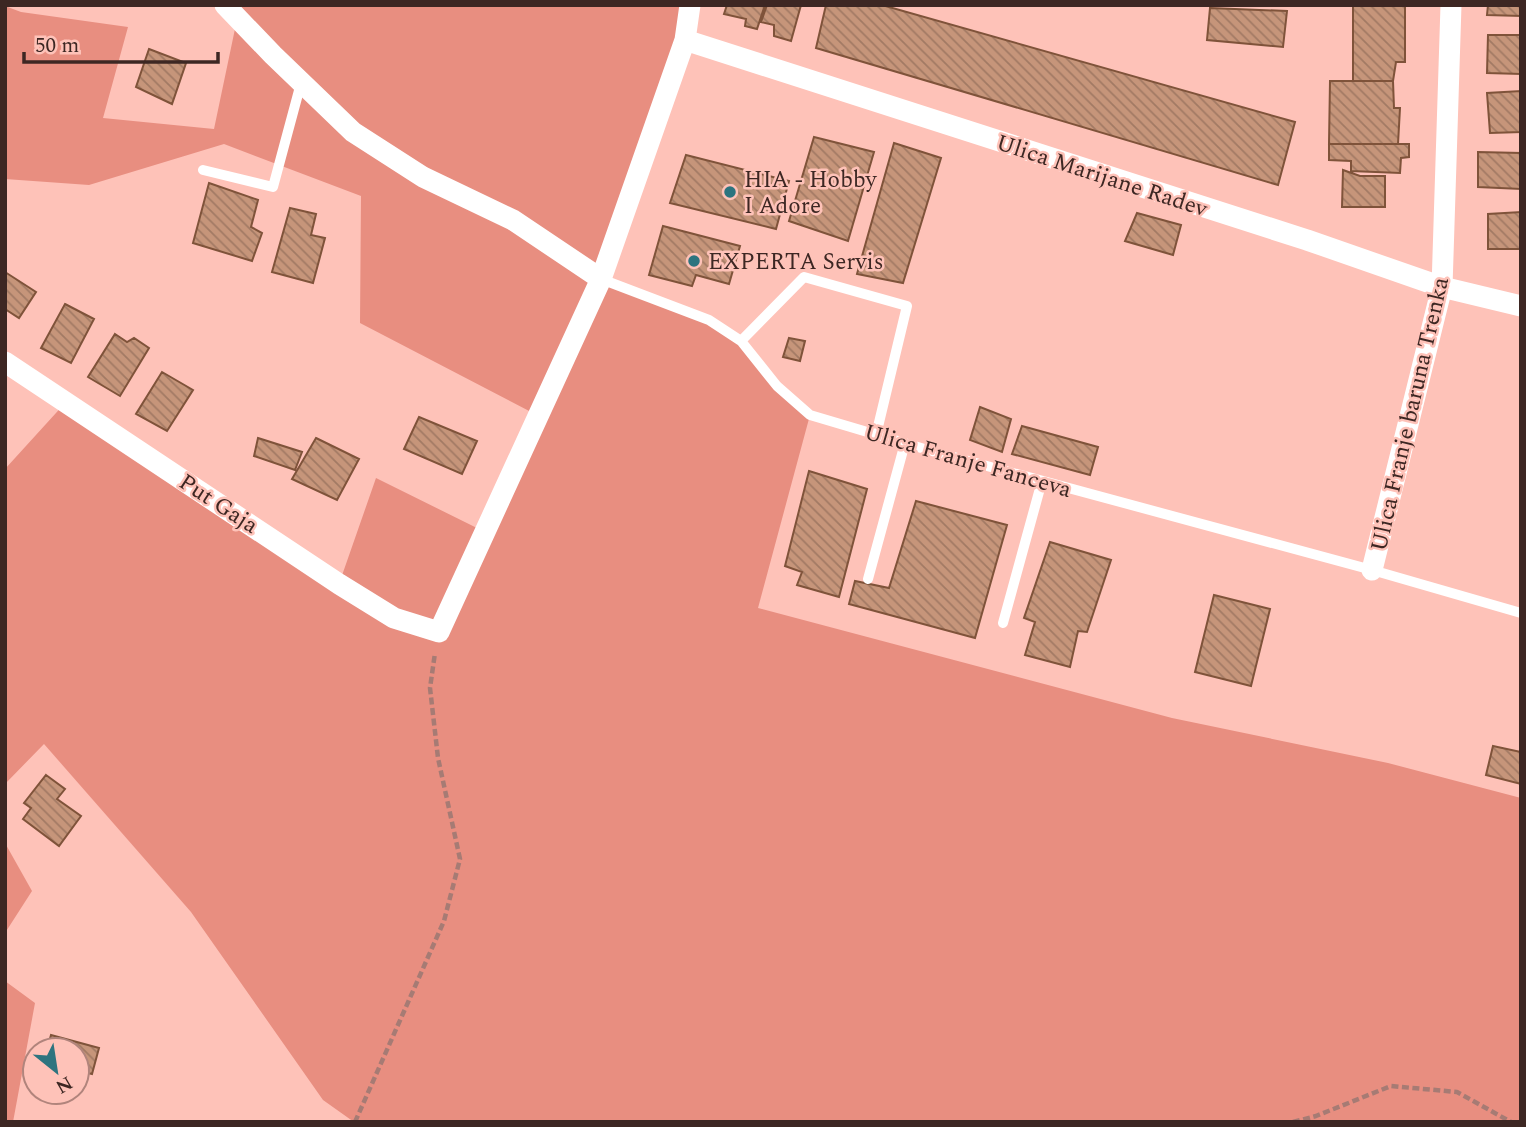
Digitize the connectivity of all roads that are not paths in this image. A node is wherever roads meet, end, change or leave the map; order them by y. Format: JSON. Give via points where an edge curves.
{"nodes":[{"id":1,"x":225,"y":5,"type":"edge"},
{"id":2,"x":690,"y":5,"type":"edge"},
{"id":3,"x":1451,"y":5,"type":"edge"},
{"id":4,"x":685,"y":40,"type":"junction"},
{"id":5,"x":301,"y":83,"type":"junction"},
{"id":6,"x":203,"y":170,"type":"dead end"},
{"id":7,"x":601,"y":278,"type":"junction"},
{"id":8,"x":1442,"y":287,"type":"junction"},
{"id":9,"x":1521,"y":306,"type":"edge"},
{"id":10,"x":741,"y":341,"type":"junction"},
{"id":11,"x":5,"y":362,"type":"edge"},
{"id":12,"x":876,"y":435,"type":"junction"},
{"id":13,"x":905,"y":443,"type":"junction"},
{"id":14,"x":1042,"y":481,"type":"junction"},
{"id":15,"x":1372,"y":570,"type":"junction"},
{"id":16,"x":868,"y":579,"type":"dead end"},
{"id":17,"x":1521,"y":612,"type":"edge"},
{"id":18,"x":1003,"y":623,"type":"dead end"}],
"edges":[{"from":1,"to":5,"type":"street"},
{"from":2,"to":4,"type":"street"},
{"from":3,"to":8,"type":"street","name":"Ulica Franje baruna Trenka"},
{"from":4,"to":7,"type":"street"},
{"from":4,"to":8,"type":"street","name":"Ulica Marijane Radev"},
{"from":5,"to":6,"type":"lane","via":[[273,187]]},
{"from":5,"to":7,"type":"street","via":[[353,132],[423,177],[513,220]]},
{"from":7,"to":10,"type":"lane","name":"Ulica Franje Fanceva","via":[[709,320]]},
{"from":7,"to":11,"type":"street","name":"Put Gaja","via":[[439,632],[394,618],[339,584]]},
{"from":8,"to":9,"type":"street","name":"Ulica Marijane Radev"},
{"from":8,"to":15,"type":"street","name":"Ulica Franje baruna Trenka"},
{"from":10,"to":12,"type":"lane","name":"Ulica Franje Fanceva","via":[[777,386],[810,415]]},
{"from":10,"to":12,"type":"lane","via":[[804,277],[907,306]]},
{"from":12,"to":13,"type":"lane","name":"Ulica Franje Fanceva"},
{"from":13,"to":14,"type":"lane","name":"Ulica Franje Fanceva"},
{"from":13,"to":16,"type":"lane"},
{"from":14,"to":15,"type":"lane","name":"Ulica Franje Fanceva"},
{"from":14,"to":18,"type":"lane"},
{"from":15,"to":17,"type":"lane","name":"Ulica Franje Fanceva"}]}
